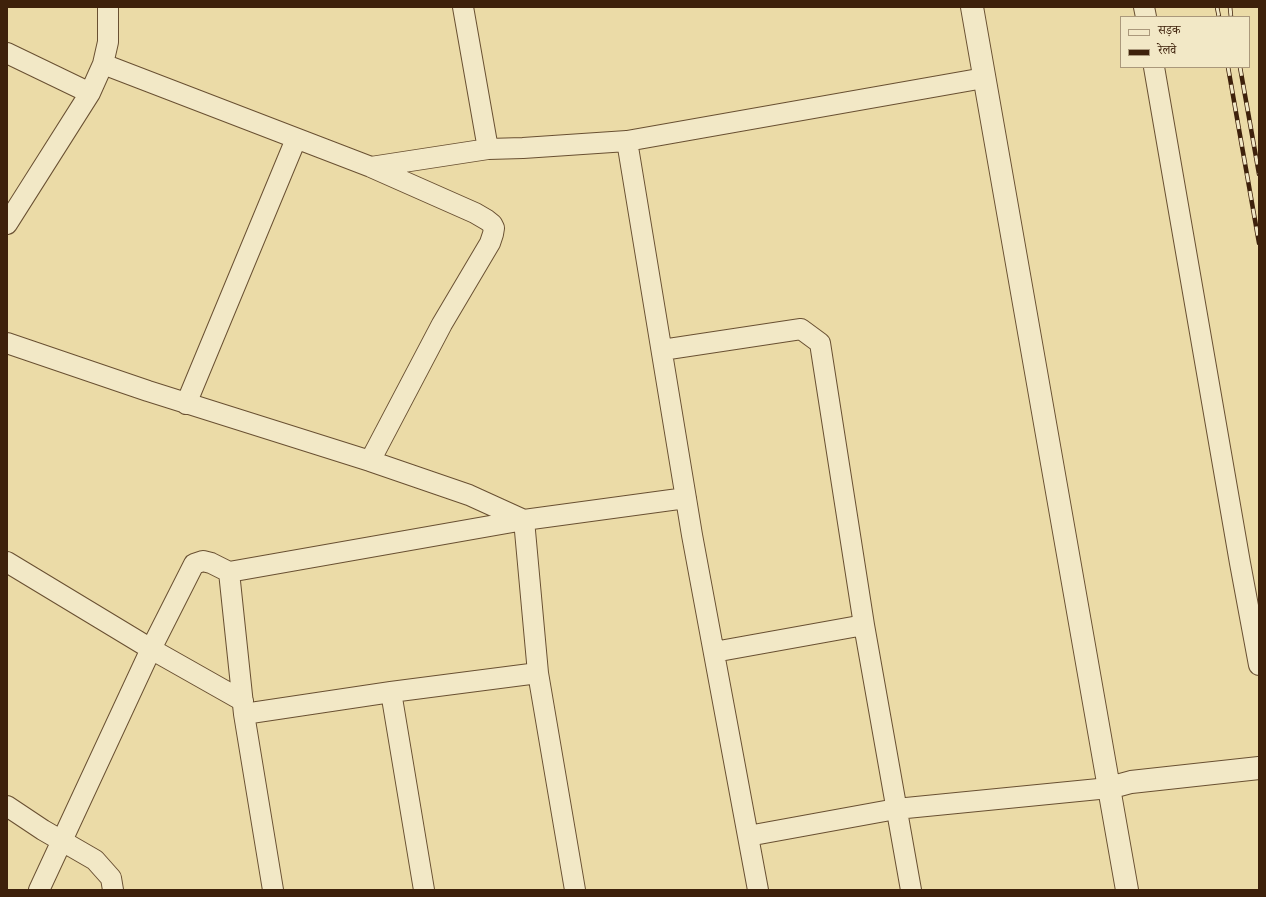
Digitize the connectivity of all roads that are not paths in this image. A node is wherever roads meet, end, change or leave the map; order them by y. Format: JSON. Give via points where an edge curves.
{"nodes":[{"id":1,"x":108,"y":7,"type":"edge"},
{"id":2,"x":463,"y":7,"type":"edge"},
{"id":3,"x":972,"y":7,"type":"edge"},
{"id":4,"x":7,"y":53,"type":"edge"},
{"id":5,"x":103,"y":64,"type":"junction"},
{"id":6,"x":1154,"y":68,"type":"edge"},
{"id":7,"x":984,"y":78,"type":"junction"},
{"id":8,"x":90,"y":93,"type":"junction"},
{"id":9,"x":296,"y":139,"type":"junction"},
{"id":10,"x":627,"y":141,"type":"junction"},
{"id":11,"x":488,"y":149,"type":"junction"},
{"id":12,"x":371,"y":167,"type":"junction"},
{"id":13,"x":7,"y":224,"type":"edge"},
{"id":14,"x":7,"y":343,"type":"edge"},
{"id":15,"x":662,"y":350,"type":"junction"},
{"id":16,"x":186,"y":404,"type":"junction"},
{"id":17,"x":370,"y":461,"type":"junction"},
{"id":18,"x":686,"y":498,"type":"junction"},
{"id":19,"x":524,"y":520,"type":"junction"},
{"id":20,"x":7,"y":562,"type":"edge"},
{"id":21,"x":230,"y":572,"type":"junction"},
{"id":22,"x":864,"y":626,"type":"junction"},
{"id":23,"x":151,"y":649,"type":"junction"},
{"id":24,"x":714,"y":652,"type":"junction"},
{"id":25,"x":1259,"y":665,"type":"edge"},
{"id":26,"x":538,"y":673,"type":"junction"},
{"id":27,"x":391,"y":692,"type":"junction"},
{"id":28,"x":244,"y":708,"type":"junction"},
{"id":29,"x":1259,"y":768,"type":"edge"},
{"id":30,"x":1109,"y":788,"type":"junction"},
{"id":31,"x":7,"y":806,"type":"edge"},
{"id":32,"x":896,"y":809,"type":"junction"},
{"id":33,"x":748,"y":836,"type":"junction"},
{"id":34,"x":61,"y":841,"type":"junction"},
{"id":35,"x":40,"y":890,"type":"edge"},
{"id":36,"x":113,"y":890,"type":"edge"},
{"id":37,"x":273,"y":890,"type":"edge"},
{"id":38,"x":424,"y":890,"type":"edge"},
{"id":39,"x":575,"y":890,"type":"edge"},
{"id":40,"x":758,"y":890,"type":"edge"},
{"id":41,"x":911,"y":890,"type":"edge"},
{"id":42,"x":1127,"y":890,"type":"edge"}],
"edges":[{"from":1,"to":5,"type":"street","via":[[108,42]]},
{"from":2,"to":11,"type":"street"},
{"from":3,"to":7,"type":"street"},
{"from":4,"to":8,"type":"street"},
{"from":5,"to":8,"type":"street"},
{"from":5,"to":9,"type":"street"},
{"from":6,"to":25,"type":"street"},
{"from":7,"to":10,"type":"street"},
{"from":7,"to":30,"type":"street"},
{"from":8,"to":13,"type":"street"},
{"from":9,"to":12,"type":"street"},
{"from":9,"to":16,"type":"street"},
{"from":10,"to":11,"type":"street"},
{"from":10,"to":15,"type":"street"},
{"from":11,"to":12,"type":"street"},
{"from":12,"to":17,"type":"street","via":[[475,213],[494,228],[490,243],[442,324]]},
{"from":14,"to":16,"type":"street"},
{"from":15,"to":18,"type":"street"},
{"from":15,"to":22,"type":"street","via":[[801,329],[820,343]]},
{"from":16,"to":17,"type":"street"},
{"from":17,"to":19,"type":"street","via":[[469,495]]},
{"from":18,"to":19,"type":"street"},
{"from":18,"to":24,"type":"street"},
{"from":19,"to":21,"type":"street"},
{"from":19,"to":26,"type":"street"},
{"from":20,"to":23,"type":"street"},
{"from":21,"to":23,"type":"street","via":[[203,561],[194,564]]},
{"from":21,"to":28,"type":"street"},
{"from":22,"to":24,"type":"street"},
{"from":22,"to":32,"type":"street"},
{"from":23,"to":28,"type":"street"},
{"from":23,"to":34,"type":"street"},
{"from":24,"to":33,"type":"street"},
{"from":26,"to":27,"type":"street"},
{"from":26,"to":39,"type":"street"},
{"from":27,"to":28,"type":"street"},
{"from":27,"to":38,"type":"street"},
{"from":28,"to":37,"type":"street"},
{"from":29,"to":30,"type":"street","via":[[1131,782]]},
{"from":30,"to":32,"type":"street"},
{"from":30,"to":42,"type":"street"},
{"from":31,"to":34,"type":"street"},
{"from":32,"to":33,"type":"street"},
{"from":32,"to":41,"type":"street"},
{"from":33,"to":40,"type":"street"},
{"from":34,"to":35,"type":"street"},
{"from":34,"to":36,"type":"street","via":[[95,860],[111,878]]}]}
